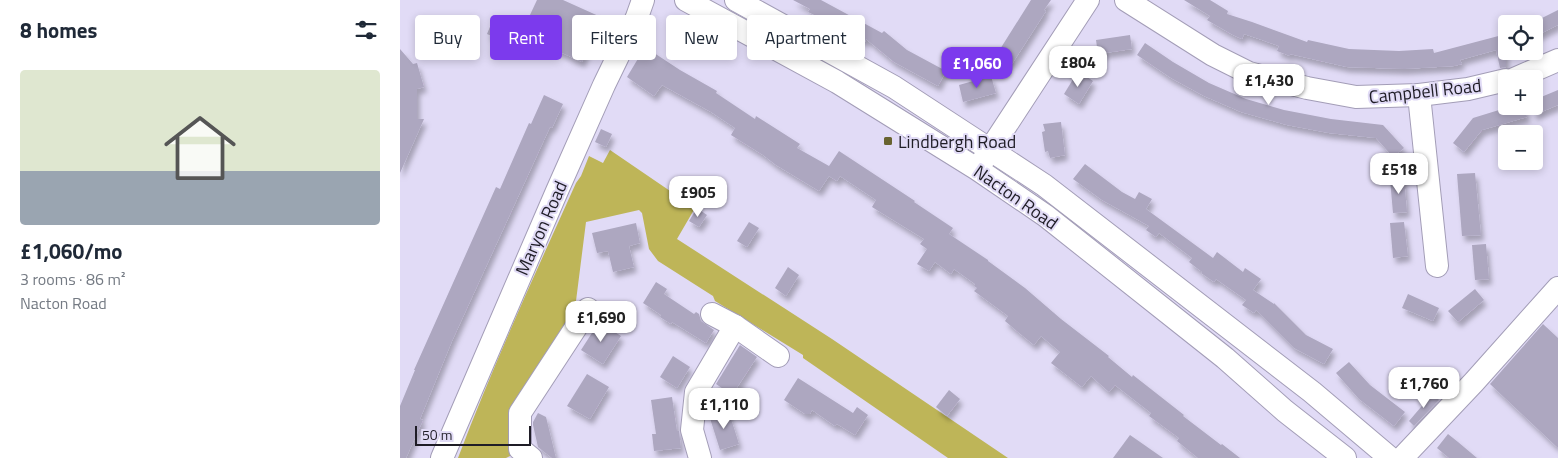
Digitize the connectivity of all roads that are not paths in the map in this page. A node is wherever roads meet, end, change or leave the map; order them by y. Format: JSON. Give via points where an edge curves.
{"nodes":[{"id":1,"x":643,"y":0,"type":"edge"},
{"id":2,"x":686,"y":0,"type":"edge"},
{"id":3,"x":736,"y":0,"type":"edge"},
{"id":4,"x":1088,"y":0,"type":"edge"},
{"id":5,"x":1126,"y":0,"type":"edge"},
{"id":6,"x":1558,"y":60,"type":"edge"},
{"id":7,"x":1535,"y":70,"type":"edge"},
{"id":8,"x":1498,"y":82,"type":"edge"},
{"id":9,"x":1419,"y":95,"type":"junction"},
{"id":10,"x":990,"y":149,"type":"junction"},
{"id":11,"x":977,"y":169,"type":"junction"},
{"id":12,"x":1437,"y":266,"type":"dead end"},
{"id":13,"x":1558,"y":288,"type":"edge"},
{"id":14,"x":588,"y":309,"type":"dead end"},
{"id":15,"x":712,"y":314,"type":"dead end"},
{"id":16,"x":735,"y":326,"type":"junction"},
{"id":17,"x":1240,"y":336,"type":"junction"},
{"id":18,"x":778,"y":356,"type":"dead end"},
{"id":19,"x":1225,"y":358,"type":"junction"},
{"id":20,"x":442,"y":458,"type":"edge"},
{"id":21,"x":532,"y":458,"type":"edge"},
{"id":22,"x":700,"y":458,"type":"edge"},
{"id":23,"x":1345,"y":458,"type":"edge"},
{"id":24,"x":1390,"y":458,"type":"edge"},
{"id":25,"x":1402,"y":458,"type":"edge"}],
"edges":[{"from":1,"to":20,"type":"street","name":"Maryon Road"},
{"from":2,"to":11,"type":"street","name":"Nacton Road","via":[[838,82]]},
{"from":3,"to":10,"type":"street","name":"Nacton Road","via":[[894,88]]},
{"from":4,"to":10,"type":"street"},
{"from":5,"to":9,"type":"street","name":"Campbell Road","via":[[1213,55],[1249,73],[1356,97]]},
{"from":6,"to":7,"type":"street"},
{"from":8,"to":9,"type":"street","name":"Campbell Road"},
{"from":9,"to":12,"type":"street"},
{"from":10,"to":11,"type":"street"},
{"from":10,"to":17,"type":"street","name":"Nacton Road","via":[[1044,185]]},
{"from":11,"to":19,"type":"street","name":"Nacton Road","via":[[1046,216]]},
{"from":13,"to":25,"type":"street"},
{"from":14,"to":21,"type":"street","via":[[520,413],[520,449]]},
{"from":15,"to":16,"type":"street"},
{"from":16,"to":18,"type":"street"},
{"from":16,"to":22,"type":"street","via":[[696,392],[692,430]]},
{"from":17,"to":19,"type":"street"},
{"from":17,"to":24,"type":"street","name":"Nacton Road"},
{"from":19,"to":23,"type":"street","name":"Nacton Road"}]}
